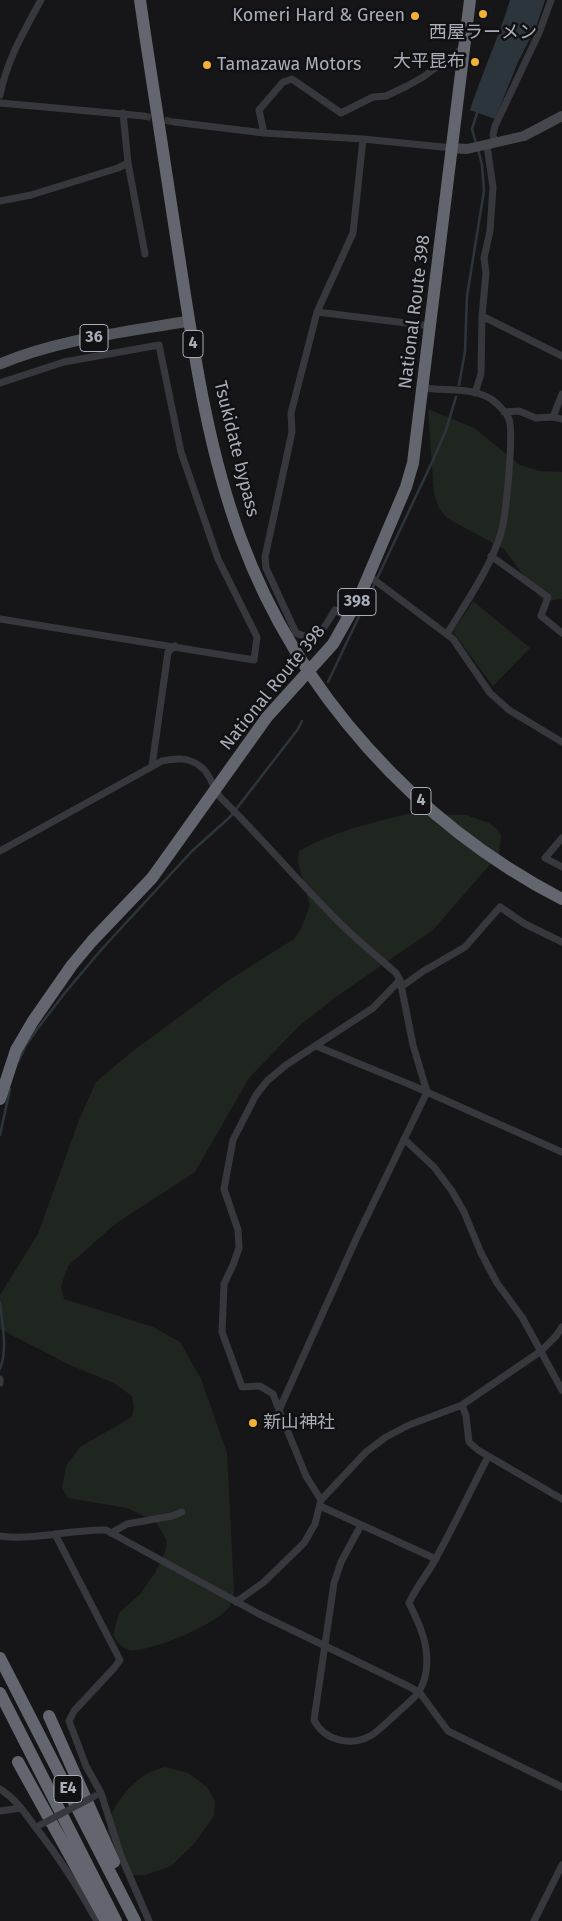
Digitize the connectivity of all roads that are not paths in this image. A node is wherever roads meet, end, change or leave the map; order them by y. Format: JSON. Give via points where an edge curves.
{"nodes":[{"id":1,"x":41,"y":0,"type":"edge"},
{"id":2,"x":140,"y":0,"type":"edge"},
{"id":3,"x":470,"y":0,"type":"edge"},
{"id":4,"x":551,"y":0,"type":"edge"},
{"id":5,"x":463,"y":48,"type":"junction"},
{"id":6,"x":0,"y":95,"type":"edge"},
{"id":7,"x":0,"y":104,"type":"edge"},
{"id":8,"x":123,"y":113,"type":"junction"},
{"id":9,"x":144,"y":116,"type":"tunnel mouth"},
{"id":10,"x":562,"y":116,"type":"edge"},
{"id":11,"x":174,"y":122,"type":"tunnel mouth"},
{"id":12,"x":264,"y":133,"type":"junction"},
{"id":13,"x":363,"y":139,"type":"junction"},
{"id":14,"x":488,"y":145,"type":"junction"},
{"id":15,"x":452,"y":148,"type":"junction"},
{"id":16,"x":128,"y":164,"type":"junction"},
{"id":17,"x":0,"y":201,"type":"edge"},
{"id":18,"x":145,"y":254,"type":"dead end"},
{"id":19,"x":317,"y":312,"type":"junction"},
{"id":20,"x":482,"y":316,"type":"junction"},
{"id":21,"x":189,"y":321,"type":"junction"},
{"id":22,"x":431,"y":326,"type":"junction"},
{"id":23,"x":562,"y":356,"type":"edge"},
{"id":24,"x":0,"y":364,"type":"edge"},
{"id":25,"x":0,"y":383,"type":"edge"},
{"id":26,"x":424,"y":388,"type":"junction"},
{"id":27,"x":475,"y":393,"type":"junction"},
{"id":28,"x":562,"y":394,"type":"edge"},
{"id":29,"x":504,"y":412,"type":"junction"},
{"id":30,"x":553,"y":417,"type":"junction"},
{"id":31,"x":562,"y":419,"type":"edge"},
{"id":32,"x":491,"y":556,"type":"junction"},
{"id":33,"x":372,"y":577,"type":"junction"},
{"id":34,"x":349,"y":618,"type":"junction"},
{"id":35,"x":0,"y":619,"type":"edge"},
{"id":36,"x":562,"y":633,"type":"edge"},
{"id":37,"x":447,"y":634,"type":"junction"},
{"id":38,"x":175,"y":646,"type":"junction"},
{"id":39,"x":309,"y":670,"type":"junction"},
{"id":40,"x":562,"y":742,"type":"edge"},
{"id":41,"x":152,"y":766,"type":"junction"},
{"id":42,"x":214,"y":791,"type":"junction"},
{"id":43,"x":562,"y":838,"type":"edge"},
{"id":44,"x":0,"y":852,"type":"edge"},
{"id":45,"x":562,"y":867,"type":"edge"},
{"id":46,"x":562,"y":899,"type":"edge"},
{"id":47,"x":562,"y":942,"type":"edge"},
{"id":48,"x":400,"y":984,"type":"junction"},
{"id":49,"x":316,"y":1046,"type":"junction"},
{"id":50,"x":427,"y":1092,"type":"junction"},
{"id":51,"x":0,"y":1099,"type":"edge"},
{"id":52,"x":404,"y":1139,"type":"junction"},
{"id":53,"x":562,"y":1152,"type":"edge"},
{"id":54,"x":562,"y":1327,"type":"edge"},
{"id":55,"x":541,"y":1351,"type":"junction"},
{"id":56,"x":0,"y":1379,"type":"edge"},
{"id":57,"x":0,"y":1383,"type":"edge"},
{"id":58,"x":562,"y":1390,"type":"edge"},
{"id":59,"x":462,"y":1405,"type":"junction"},
{"id":60,"x":279,"y":1410,"type":"junction"},
{"id":61,"x":488,"y":1457,"type":"junction"},
{"id":62,"x":562,"y":1499,"type":"edge"},
{"id":63,"x":321,"y":1503,"type":"junction"},
{"id":64,"x":182,"y":1512,"type":"dead end"},
{"id":65,"x":361,"y":1525,"type":"junction"},
{"id":66,"x":111,"y":1533,"type":"junction"},
{"id":67,"x":55,"y":1534,"type":"junction"},
{"id":68,"x":0,"y":1536,"type":"edge"},
{"id":69,"x":436,"y":1559,"type":"junction"},
{"id":70,"x":236,"y":1602,"type":"junction"},
{"id":71,"x":325,"y":1647,"type":"junction"},
{"id":72,"x":0,"y":1658,"type":"edge"},
{"id":73,"x":0,"y":1693,"type":"edge"},
{"id":74,"x":420,"y":1693,"type":"junction"},
{"id":75,"x":50,"y":1716,"type":"dead end"},
{"id":76,"x":18,"y":1762,"type":"dead end"},
{"id":77,"x":562,"y":1787,"type":"edge"},
{"id":78,"x":0,"y":1789,"type":"edge"},
{"id":79,"x":98,"y":1795,"type":"junction"},
{"id":80,"x":22,"y":1808,"type":"junction"},
{"id":81,"x":0,"y":1811,"type":"edge"},
{"id":82,"x":38,"y":1826,"type":"junction"},
{"id":83,"x":562,"y":1865,"type":"edge"},
{"id":84,"x":97,"y":1921,"type":"edge"},
{"id":85,"x":106,"y":1921,"type":"edge"},
{"id":86,"x":116,"y":1921,"type":"edge"},
{"id":87,"x":136,"y":1921,"type":"edge"},
{"id":88,"x":149,"y":1921,"type":"edge"},
{"id":89,"x":534,"y":1921,"type":"edge"}],
"edges":[{"from":1,"to":6,"type":"street","via":[[14,49]]},
{"from":2,"to":21,"type":"highway","name":"Tsukidate bypass","number":"4"},
{"from":3,"to":5,"type":"highway","name":"National Route 398","number":"398"},
{"from":4,"to":14,"type":"street"},
{"from":5,"to":12,"type":"street","via":[[423,78],[341,113],[292,79],[282,82],[259,110]]},
{"from":5,"to":15,"type":"highway","name":"National Route 398","number":"398"},
{"from":7,"to":8,"type":"street"},
{"from":8,"to":9,"type":"street"},
{"from":8,"to":16,"type":"street"},
{"from":10,"to":14,"type":"street","via":[[524,136]]},
{"from":11,"to":12,"type":"street"},
{"from":12,"to":13,"type":"street"},
{"from":13,"to":15,"type":"street"},
{"from":13,"to":19,"type":"street","via":[[353,233]]},
{"from":14,"to":15,"type":"street"},
{"from":14,"to":20,"type":"street","via":[[493,188],[490,231],[484,258],[486,273]]},
{"from":15,"to":22,"type":"highway","name":"National Route 398","number":"398"},
{"from":16,"to":17,"type":"street","via":[[31,195]]},
{"from":16,"to":18,"type":"street"},
{"from":19,"to":22,"type":"street"},
{"from":19,"to":34,"type":"street","via":[[291,413],[292,432],[265,557],[266,568],[296,633],[306,638],[316,636],[335,610]]},
{"from":20,"to":23,"type":"street"},
{"from":20,"to":27,"type":"street","via":[[481,374]]},
{"from":21,"to":24,"type":"main road","number":"36","via":[[102,336]]},
{"from":21,"to":39,"type":"highway","name":"Tsukidate bypass","number":"4","via":[[209,426],[231,508],[259,580]]},
{"from":22,"to":26,"type":"highway","name":"National Route 398","number":"398"},
{"from":25,"to":38,"type":"street","via":[[64,362],[159,345],[181,452],[218,559],[257,637],[254,660]]},
{"from":26,"to":27,"type":"street"},
{"from":26,"to":33,"type":"highway","name":"National Route 398","number":"398","via":[[409,479]]},
{"from":27,"to":29,"type":"street","via":[[490,399]]},
{"from":28,"to":30,"type":"street"},
{"from":29,"to":30,"type":"street","via":[[519,411],[536,418]]},
{"from":29,"to":32,"type":"street","via":[[510,429],[508,483],[501,532]]},
{"from":30,"to":31,"type":"street"},
{"from":32,"to":36,"type":"street","via":[[548,597],[541,616]]},
{"from":32,"to":37,"type":"street"},
{"from":33,"to":34,"type":"highway","name":"National Route 398","number":"398"},
{"from":33,"to":37,"type":"street"},
{"from":34,"to":39,"type":"highway","name":"National Route 398","number":"398"},
{"from":35,"to":38,"type":"street"},
{"from":37,"to":40,"type":"street","via":[[469,660],[490,694],[509,710]]},
{"from":38,"to":41,"type":"street","via":[[168,652]]},
{"from":39,"to":42,"type":"highway","name":"National Route 398","number":"398","via":[[267,717]]},
{"from":39,"to":46,"type":"highway","name":"Tsukidate bypass","number":"4","via":[[360,738],[430,809],[499,862]]},
{"from":41,"to":42,"type":"street","via":[[178,757],[190,760],[210,775]]},
{"from":41,"to":44,"type":"street"},
{"from":42,"to":48,"type":"street","via":[[342,925],[396,972]]},
{"from":42,"to":51,"type":"highway","name":"National Route 398","number":"398","via":[[152,878],[72,965],[16,1050]]},
{"from":43,"to":45,"type":"street","via":[[545,858]]},
{"from":47,"to":48,"type":"street","via":[[500,907],[465,946]]},
{"from":48,"to":49,"type":"street","via":[[373,1008]]},
{"from":48,"to":50,"type":"street"},
{"from":49,"to":50,"type":"street"},
{"from":49,"to":60,"type":"street","via":[[286,1065],[256,1095],[233,1140],[224,1189],[238,1230],[238,1248],[224,1284],[222,1332],[242,1388],[260,1386],[273,1394]]},
{"from":50,"to":52,"type":"street"},
{"from":50,"to":53,"type":"street"},
{"from":52,"to":55,"type":"street","via":[[434,1166],[452,1191],[497,1283],[514,1304]]},
{"from":52,"to":60,"type":"street"},
{"from":54,"to":55,"type":"street"},
{"from":55,"to":58,"type":"street"},
{"from":55,"to":59,"type":"street"},
{"from":56,"to":57,"type":"street"},
{"from":59,"to":61,"type":"street","via":[[469,1442]]},
{"from":59,"to":63,"type":"street","via":[[386,1437],[366,1452]]},
{"from":60,"to":63,"type":"street","via":[[306,1476]]},
{"from":61,"to":62,"type":"street"},
{"from":61,"to":69,"type":"street"},
{"from":63,"to":65,"type":"street"},
{"from":63,"to":70,"type":"street","via":[[315,1524],[304,1543],[264,1582]]},
{"from":64,"to":66,"type":"street","via":[[127,1524]]},
{"from":65,"to":69,"type":"street"},
{"from":65,"to":71,"type":"street","via":[[341,1562],[334,1583]]},
{"from":66,"to":67,"type":"street","via":[[86,1529]]},
{"from":66,"to":70,"type":"street"},
{"from":67,"to":68,"type":"street","via":[[15,1538]]},
{"from":67,"to":79,"type":"street","via":[[120,1660],[74,1711],[69,1721]]},
{"from":69,"to":74,"type":"street","via":[[415,1589],[410,1603],[428,1655]]},
{"from":70,"to":71,"type":"street"},
{"from":71,"to":74,"type":"street"},
{"from":71,"to":74,"type":"street","via":[[314,1720],[328,1736],[354,1741],[372,1736]]},
{"from":72,"to":87,"type":"highway","number":"E4"},
{"from":73,"to":86,"type":"highway","number":"E4"},
{"from":74,"to":77,"type":"street","via":[[448,1731]]},
{"from":75,"to":87,"type":"highway"},
{"from":76,"to":85,"type":"highway"},
{"from":78,"to":80,"type":"street"},
{"from":79,"to":82,"type":"street","bridge":true},
{"from":79,"to":88,"type":"street"},
{"from":80,"to":81,"type":"street"},
{"from":80,"to":82,"type":"street"},
{"from":82,"to":84,"type":"street"},
{"from":83,"to":89,"type":"street"}]}
